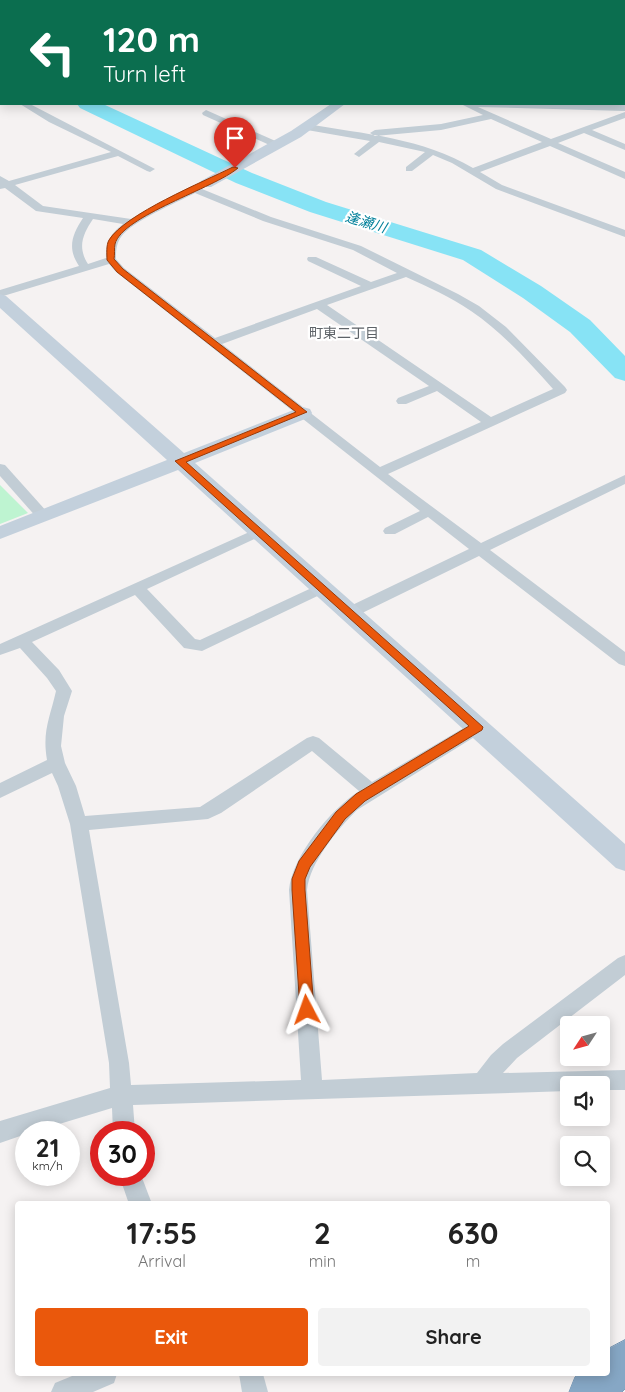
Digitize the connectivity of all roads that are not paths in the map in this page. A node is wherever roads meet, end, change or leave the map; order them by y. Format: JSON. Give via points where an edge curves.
{"nodes":[{"id":1,"x":26,"y":105,"type":"edge"},
{"id":2,"x":337,"y":105,"type":"edge"},
{"id":3,"x":467,"y":105,"type":"edge"},
{"id":4,"x":514,"y":105,"type":"edge"},
{"id":5,"x":625,"y":108,"type":"edge"},
{"id":6,"x":206,"y":113,"type":"dead end"},
{"id":7,"x":625,"y":115,"type":"edge"},
{"id":8,"x":492,"y":116,"type":"junction"},
{"id":9,"x":306,"y":127,"type":"junction"},
{"id":10,"x":584,"y":130,"type":"junction"},
{"id":11,"x":361,"y":136,"type":"junction"},
{"id":12,"x":378,"y":139,"type":"junction"},
{"id":13,"x":550,"y":142,"type":"junction"},
{"id":14,"x":277,"y":145,"type":"junction"},
{"id":15,"x":625,"y":147,"type":"edge"},
{"id":16,"x":432,"y":151,"type":"junction"},
{"id":17,"x":119,"y":153,"type":"junction"},
{"id":18,"x":359,"y":154,"type":"dead end"},
{"id":19,"x":150,"y":169,"type":"dead end"},
{"id":20,"x":409,"y":169,"type":"dead end"},
{"id":21,"x":473,"y":171,"type":"junction"},
{"id":22,"x":625,"y":176,"type":"edge"},
{"id":23,"x":2,"y":183,"type":"edge"},
{"id":24,"x":200,"y":186,"type":"junction"},
{"id":25,"x":90,"y":216,"type":"junction"},
{"id":26,"x":132,"y":222,"type":"junction"},
{"id":27,"x":625,"y":234,"type":"edge"},
{"id":28,"x":312,"y":259,"type":"dead end"},
{"id":29,"x":111,"y":260,"type":"junction"},
{"id":30,"x":85,"y":268,"type":"junction"},
{"id":31,"x":406,"y":273,"type":"junction"},
{"id":32,"x":370,"y":286,"type":"junction"},
{"id":33,"x":0,"y":294,"type":"edge"},
{"id":34,"x":0,"y":299,"type":"edge"},
{"id":35,"x":319,"y":305,"type":"junction"},
{"id":36,"x":213,"y":343,"type":"junction"},
{"id":37,"x":438,"y":386,"type":"junction"},
{"id":38,"x":402,"y":401,"type":"dead end"},
{"id":39,"x":303,"y":412,"type":"junction"},
{"id":40,"x":490,"y":422,"type":"junction"},
{"id":41,"x":179,"y":461,"type":"junction"},
{"id":42,"x":0,"y":468,"type":"edge"},
{"id":43,"x":379,"y":472,"type":"junction"},
{"id":44,"x":625,"y":479,"type":"edge"},
{"id":45,"x":430,"y":511,"type":"junction"},
{"id":46,"x":43,"y":516,"type":"junction"},
{"id":47,"x":390,"y":531,"type":"dead end"},
{"id":48,"x":258,"y":532,"type":"junction"},
{"id":49,"x":0,"y":533,"type":"edge"},
{"id":50,"x":481,"y":550,"type":"junction"},
{"id":51,"x":136,"y":588,"type":"junction"},
{"id":52,"x":323,"y":588,"type":"junction"},
{"id":53,"x":351,"y":612,"type":"junction"},
{"id":54,"x":22,"y":641,"type":"junction"},
{"id":55,"x":0,"y":650,"type":"edge"},
{"id":56,"x":625,"y":660,"type":"edge"},
{"id":57,"x":478,"y":727,"type":"junction"},
{"id":58,"x":56,"y":763,"type":"junction"},
{"id":59,"x":0,"y":791,"type":"edge"},
{"id":60,"x":371,"y":791,"type":"junction"},
{"id":61,"x":79,"y":824,"type":"junction"},
{"id":62,"x":625,"y":860,"type":"edge"},
{"id":63,"x":625,"y":964,"type":"edge"},
{"id":64,"x":625,"y":1080,"type":"edge"},
{"id":65,"x":482,"y":1083,"type":"junction"},
{"id":66,"x":312,"y":1090,"type":"junction"},
{"id":67,"x":122,"y":1096,"type":"junction"},
{"id":68,"x":123,"y":1121,"type":"edge"},
{"id":69,"x":0,"y":1132,"type":"edge"},
{"id":70,"x":133,"y":1186,"type":"edge"},
{"id":71,"x":140,"y":1201,"type":"edge"},
{"id":72,"x":625,"y":1361,"type":"edge"},
{"id":73,"x":610,"y":1374,"type":"edge"},
{"id":74,"x":100,"y":1376,"type":"edge"},
{"id":75,"x":251,"y":1376,"type":"edge"},
{"id":76,"x":608,"y":1376,"type":"edge"},
{"id":77,"x":64,"y":1392,"type":"edge"},
{"id":78,"x":255,"y":1392,"type":"edge"},
{"id":79,"x":590,"y":1392,"type":"edge"}],
"edges":[{"from":1,"to":17,"type":"street"},
{"from":2,"to":9,"type":"street"},
{"from":3,"to":8,"type":"street"},
{"from":4,"to":5,"type":"street"},
{"from":6,"to":14,"type":"street"},
{"from":7,"to":10,"type":"street"},
{"from":8,"to":11,"type":"street","via":[[448,126]]},
{"from":8,"to":13,"type":"street"},
{"from":9,"to":11,"type":"street"},
{"from":9,"to":14,"type":"street"},
{"from":10,"to":13,"type":"street"},
{"from":10,"to":15,"type":"street"},
{"from":11,"to":12,"type":"street"},
{"from":12,"to":16,"type":"street"},
{"from":12,"to":18,"type":"street"},
{"from":13,"to":21,"type":"street"},
{"from":13,"to":22,"type":"street"},
{"from":14,"to":24,"type":"street"},
{"from":16,"to":20,"type":"street"},
{"from":16,"to":21,"type":"street"},
{"from":17,"to":19,"type":"street"},
{"from":17,"to":23,"type":"street"},
{"from":21,"to":27,"type":"street","via":[[499,187]]},
{"from":23,"to":25,"type":"street","via":[[40,209]]},
{"from":24,"to":26,"type":"street"},
{"from":24,"to":31,"type":"street","via":[[267,219],[357,248]]},
{"from":25,"to":26,"type":"street"},
{"from":25,"to":30,"type":"street","via":[[75,245],[77,256]]},
{"from":26,"to":29,"type":"street","via":[[114,237]]},
{"from":28,"to":32,"type":"street"},
{"from":29,"to":30,"type":"street"},
{"from":29,"to":36,"type":"street"},
{"from":30,"to":33,"type":"street"},
{"from":31,"to":32,"type":"street"},
{"from":31,"to":40,"type":"street","via":[[463,301],[487,318],[561,390]]},
{"from":32,"to":35,"type":"street"},
{"from":34,"to":41,"type":"street"},
{"from":35,"to":36,"type":"street"},
{"from":35,"to":37,"type":"street"},
{"from":36,"to":39,"type":"street"},
{"from":37,"to":38,"type":"street"},
{"from":37,"to":40,"type":"street"},
{"from":39,"to":41,"type":"street"},
{"from":39,"to":43,"type":"street"},
{"from":40,"to":43,"type":"street"},
{"from":41,"to":46,"type":"street"},
{"from":41,"to":48,"type":"street"},
{"from":42,"to":46,"type":"street"},
{"from":43,"to":45,"type":"street"},
{"from":44,"to":50,"type":"street"},
{"from":45,"to":47,"type":"street"},
{"from":45,"to":50,"type":"street"},
{"from":46,"to":49,"type":"street"},
{"from":48,"to":51,"type":"street"},
{"from":48,"to":52,"type":"street"},
{"from":50,"to":53,"type":"street"},
{"from":50,"to":56,"type":"street"},
{"from":51,"to":52,"type":"street","via":[[190,644],[202,646]]},
{"from":51,"to":54,"type":"street"},
{"from":52,"to":53,"type":"street"},
{"from":53,"to":57,"type":"street"},
{"from":54,"to":55,"type":"street"},
{"from":54,"to":58,"type":"street","via":[[53,674],[64,691],[56,716]]},
{"from":57,"to":60,"type":"street"},
{"from":57,"to":62,"type":"street"},
{"from":58,"to":59,"type":"street"},
{"from":58,"to":61,"type":"street"},
{"from":60,"to":61,"type":"street","via":[[313,742],[202,814]]},
{"from":60,"to":66,"type":"street","via":[[341,815],[304,865],[299,879]]},
{"from":61,"to":67,"type":"street"},
{"from":63,"to":65,"type":"street","via":[[510,1051]]},
{"from":64,"to":65,"type":"street"},
{"from":65,"to":66,"type":"street"},
{"from":66,"to":67,"type":"street"},
{"from":67,"to":68,"type":"street"},
{"from":67,"to":69,"type":"street"},
{"from":70,"to":71,"type":"street"},
{"from":72,"to":73,"type":"highway"},
{"from":74,"to":77,"type":"street"},
{"from":75,"to":78,"type":"street"},
{"from":76,"to":79,"type":"highway"}]}
